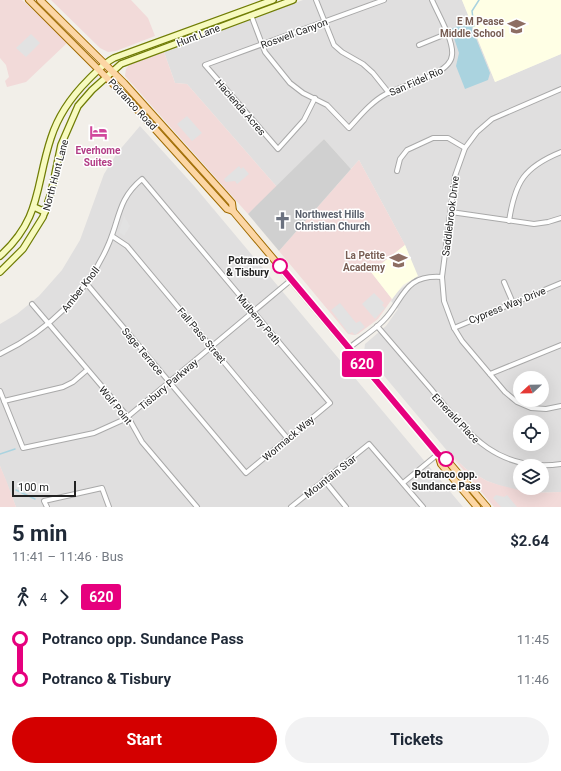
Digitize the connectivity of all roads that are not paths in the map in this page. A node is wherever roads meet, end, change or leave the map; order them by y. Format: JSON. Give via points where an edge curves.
{"nodes":[{"id":1,"x":29,"y":0,"type":"edge"},
{"id":2,"x":35,"y":0,"type":"edge"},
{"id":3,"x":40,"y":0,"type":"edge"},
{"id":4,"x":273,"y":0,"type":"edge"},
{"id":5,"x":293,"y":0,"type":"edge"},
{"id":6,"x":316,"y":0,"type":"edge"},
{"id":7,"x":384,"y":0,"type":"edge"},
{"id":8,"x":432,"y":0,"type":"edge"},
{"id":9,"x":51,"y":11,"type":"junction"},
{"id":10,"x":250,"y":15,"type":"junction"},
{"id":11,"x":324,"y":22,"type":"junction"},
{"id":12,"x":188,"y":31,"type":"junction"},
{"id":13,"x":446,"y":34,"type":"junction"},
{"id":14,"x":262,"y":45,"type":"junction"},
{"id":15,"x":418,"y":45,"type":"dead end"},
{"id":16,"x":161,"y":49,"type":"junction"},
{"id":17,"x":105,"y":64,"type":"junction"},
{"id":18,"x":205,"y":65,"type":"joint"},
{"id":19,"x":99,"y":69,"type":"junction"},
{"id":20,"x":111,"y":71,"type":"junction"},
{"id":21,"x":106,"y":76,"type":"junction"},
{"id":22,"x":561,"y":89,"type":"edge"},
{"id":23,"x":389,"y":92,"type":"junction"},
{"id":24,"x":315,"y":98,"type":"junction"},
{"id":25,"x":157,"y":119,"type":"junction"},
{"id":26,"x":152,"y":124,"type":"junction"},
{"id":27,"x":158,"y":130,"type":"junction"},
{"id":28,"x":465,"y":148,"type":"junction"},
{"id":29,"x":188,"y":152,"type":"junction"},
{"id":30,"x":561,"y":152,"type":"edge"},
{"id":31,"x":187,"y":162,"type":"junction"},
{"id":32,"x":397,"y":170,"type":"dead end"},
{"id":33,"x":142,"y":179,"type":"joint"},
{"id":34,"x":224,"y":194,"type":"junction"},
{"id":35,"x":34,"y":207,"type":"junction"},
{"id":36,"x":233,"y":211,"type":"junction"},
{"id":37,"x":45,"y":212,"type":"junction"},
{"id":38,"x":450,"y":212,"type":"junction"},
{"id":39,"x":561,"y":218,"type":"edge"},
{"id":40,"x":509,"y":221,"type":"junction"},
{"id":41,"x":112,"y":236,"type":"junction"},
{"id":42,"x":0,"y":256,"type":"edge"},
{"id":43,"x":0,"y":272,"type":"edge"},
{"id":44,"x":442,"y":277,"type":"junction"},
{"id":45,"x":291,"y":280,"type":"junction"},
{"id":46,"x":504,"y":282,"type":"dead end"},
{"id":47,"x":561,"y":283,"type":"edge"},
{"id":48,"x":86,"y":284,"type":"junction"},
{"id":49,"x":513,"y":303,"type":"junction"},
{"id":50,"x":32,"y":304,"type":"dead end"},
{"id":51,"x":254,"y":312,"type":"junction"},
{"id":52,"x":48,"y":324,"type":"junction"},
{"id":53,"x":378,"y":326,"type":"junction"},
{"id":54,"x":454,"y":328,"type":"junction"},
{"id":55,"x":561,"y":345,"type":"edge"},
{"id":56,"x":212,"y":348,"type":"junction"},
{"id":57,"x":349,"y":348,"type":"junction"},
{"id":58,"x":0,"y":354,"type":"edge"},
{"id":59,"x":87,"y":370,"type":"junction"},
{"id":60,"x":490,"y":374,"type":"junction"},
{"id":61,"x":170,"y":382,"type":"junction"},
{"id":62,"x":0,"y":391,"type":"edge"},
{"id":63,"x":4,"y":401,"type":"junction"},
{"id":64,"x":330,"y":403,"type":"joint"},
{"id":65,"x":561,"y":406,"type":"edge"},
{"id":66,"x":128,"y":417,"type":"junction"},
{"id":67,"x":288,"y":438,"type":"junction"},
{"id":68,"x":438,"y":454,"type":"junction"},
{"id":69,"x":561,"y":464,"type":"edge"},
{"id":70,"x":246,"y":473,"type":"joint"},
{"id":71,"x":324,"y":480,"type":"junction"},
{"id":72,"x":403,"y":483,"type":"junction"},
{"id":73,"x":47,"y":507,"type":"edge"},
{"id":74,"x":109,"y":507,"type":"edge"},
{"id":75,"x":197,"y":507,"type":"edge"},
{"id":76,"x":291,"y":507,"type":"edge"},
{"id":77,"x":346,"y":507,"type":"edge"},
{"id":78,"x":423,"y":507,"type":"edge"},
{"id":79,"x":477,"y":507,"type":"edge"},
{"id":80,"x":487,"y":507,"type":"edge"}],
"edges":[{"from":1,"to":19,"type":"main road","name":"Potranco Road"},
{"from":2,"to":9,"type":"main road","via":[[43,8]]},
{"from":3,"to":9,"type":"main road","name":"Potranco Road"},
{"from":4,"to":12,"type":"main road","name":"Hunt Lane"},
{"from":5,"to":10,"type":"main road","name":"Hunt Lane"},
{"from":6,"to":11,"type":"street"},
{"from":7,"to":11,"type":"street","name":"Roswell Canyon"},
{"from":8,"to":13,"type":"street","name":"San Fidel Rio"},
{"from":9,"to":17,"type":"main road","name":"Potranco Road"},
{"from":10,"to":14,"type":"street"},
{"from":10,"to":16,"type":"main road","name":"Hunt Lane"},
{"from":11,"to":14,"type":"street","name":"Roswell Canyon"},
{"from":11,"to":23,"type":"street","via":[[336,47],[363,64]]},
{"from":12,"to":16,"type":"main road","via":[[186,35],[161,45]]},
{"from":12,"to":17,"type":"main road","name":"Hunt Lane","via":[[114,58]]},
{"from":13,"to":15,"type":"street"},
{"from":13,"to":23,"type":"street","name":"San Fidel Rio","via":[[452,53],[448,66]]},
{"from":14,"to":18,"type":"street","name":"Roswell Canyon"},
{"from":14,"to":24,"type":"street","via":[[268,57],[290,83]]},
{"from":16,"to":20,"type":"main road","name":"Hunt Lane","via":[[121,64]]},
{"from":17,"to":19,"type":"main road","name":"Hunt Lane"},
{"from":17,"to":20,"type":"main road","name":"Potranco Road"},
{"from":18,"to":24,"type":"street","name":"Hacienda Acres","via":[[278,149],[304,120]]},
{"from":19,"to":21,"type":"main road","name":"Potranco Road"},
{"from":19,"to":35,"type":"main road","name":"North Hunt Lane","via":[[74,96],[56,125]]},
{"from":20,"to":21,"type":"main road","name":"Hunt Lane"},
{"from":20,"to":25,"type":"main road","name":"Potranco Road"},
{"from":21,"to":26,"type":"main road","name":"Potranco Road"},
{"from":21,"to":37,"type":"main road","name":"North Hunt Lane","via":[[81,102],[71,120],[59,152]]},
{"from":22,"to":28,"type":"street","name":"Saddlebrook Drive","via":[[492,119],[477,132]]},
{"from":23,"to":24,"type":"street","name":"San Fidel Rio","via":[[349,128],[332,108]]},
{"from":25,"to":26,"type":"main road"},
{"from":25,"to":29,"type":"main road","name":"Potranco Road"},
{"from":26,"to":27,"type":"main road","name":"Potranco Road"},
{"from":27,"to":29,"type":"main road","via":[[181,152]]},
{"from":27,"to":31,"type":"main road","name":"Potranco Road"},
{"from":28,"to":32,"type":"street","via":[[448,138],[433,138],[407,150],[400,159]]},
{"from":28,"to":38,"type":"street","name":"Saddlebrook Drive","via":[[455,176]]},
{"from":29,"to":34,"type":"main road","name":"Potranco Road"},
{"from":30,"to":40,"type":"street","via":[[537,164],[523,177],[514,194]]},
{"from":31,"to":34,"type":"main road","via":[[199,171],[219,194]]},
{"from":31,"to":36,"type":"main road","name":"Potranco Road","via":[[227,209]]},
{"from":33,"to":41,"type":"street","name":"Amber Knoll","via":[[126,195]]},
{"from":33,"to":51,"type":"street","name":"Mulberry Path"},
{"from":34,"to":36,"type":"main road","name":"Potranco Road","via":[[232,203]]},
{"from":35,"to":37,"type":"main road"},
{"from":35,"to":42,"type":"main road","name":"North Hunt Lane","via":[[20,233]]},
{"from":36,"to":45,"type":"main road","name":"Potranco Road"},
{"from":37,"to":43,"type":"main road","name":"North Hunt Lane","via":[[27,244]]},
{"from":38,"to":40,"type":"street"},
{"from":38,"to":44,"type":"street","name":"Saddlebrook Drive"},
{"from":39,"to":40,"type":"street","via":[[541,223]]},
{"from":41,"to":48,"type":"street","name":"Amber Knoll","via":[[101,261]]},
{"from":41,"to":56,"type":"street","name":"Fall Pass Street","via":[[127,246]]},
{"from":44,"to":53,"type":"street","via":[[424,278],[408,287]]},
{"from":44,"to":54,"type":"street","name":"Saddlebrook Drive","via":[[444,301]]},
{"from":45,"to":51,"type":"street","name":"Tisbury Parkway"},
{"from":45,"to":57,"type":"main road","name":"Potranco Road"},
{"from":46,"to":49,"type":"street"},
{"from":47,"to":49,"type":"street","name":"Cypress Way Drive"},
{"from":48,"to":52,"type":"street","name":"Amber Knoll","via":[[66,308]]},
{"from":48,"to":61,"type":"street","name":"Sage Terrace"},
{"from":49,"to":54,"type":"street","name":"Cypress Way Drive"},
{"from":50,"to":52,"type":"street","name":"Wolf Point"},
{"from":51,"to":56,"type":"street","name":"Tisbury Parkway"},
{"from":51,"to":64,"type":"street","name":"Mulberry Path"},
{"from":52,"to":58,"type":"street","name":"Amber Knoll","via":[[20,344]]},
{"from":52,"to":59,"type":"street","name":"Wolf Point"},
{"from":53,"to":57,"type":"street"},
{"from":53,"to":69,"type":"street","name":"Emerald Place","via":[[477,441],[493,452],[515,461],[538,465]]},
{"from":54,"to":60,"type":"street","name":"Saddlebrook Drive"},
{"from":55,"to":60,"type":"street"},
{"from":56,"to":61,"type":"street","name":"Tisbury Parkway"},
{"from":56,"to":67,"type":"street","name":"Fall Pass Street"},
{"from":57,"to":68,"type":"main road","name":"Potranco Road"},
{"from":59,"to":63,"type":"street","via":[[63,387]]},
{"from":59,"to":66,"type":"street","name":"Wolf Point"},
{"from":60,"to":65,"type":"street","name":"Saddlebrook Drive","via":[[510,396],[523,405],[541,409]]},
{"from":61,"to":66,"type":"street","name":"Tisbury Parkway"},
{"from":61,"to":70,"type":"street","name":"Sage Terrace"},
{"from":62,"to":63,"type":"street"},
{"from":63,"to":66,"type":"street","name":"Tisbury Parkway","via":[[23,448],[94,433]]},
{"from":64,"to":67,"type":"street","name":"Wormack Way"},
{"from":66,"to":75,"type":"street","name":"Wolf Point","via":[[142,442]]},
{"from":67,"to":70,"type":"street","name":"Wormack Way"},
{"from":68,"to":72,"type":"street"},
{"from":68,"to":79,"type":"main road","name":"Potranco Road","via":[[441,464]]},
{"from":68,"to":80,"type":"main road","name":"Potranco Road","via":[[446,459]]},
{"from":71,"to":72,"type":"street","name":"Mountain Star","via":[[369,444]]},
{"from":71,"to":76,"type":"street","name":"Mountain Star"},
{"from":71,"to":77,"type":"street"},
{"from":72,"to":78,"type":"street"},
{"from":73,"to":74,"type":"street","via":[[44,501],[102,488]]}]}
